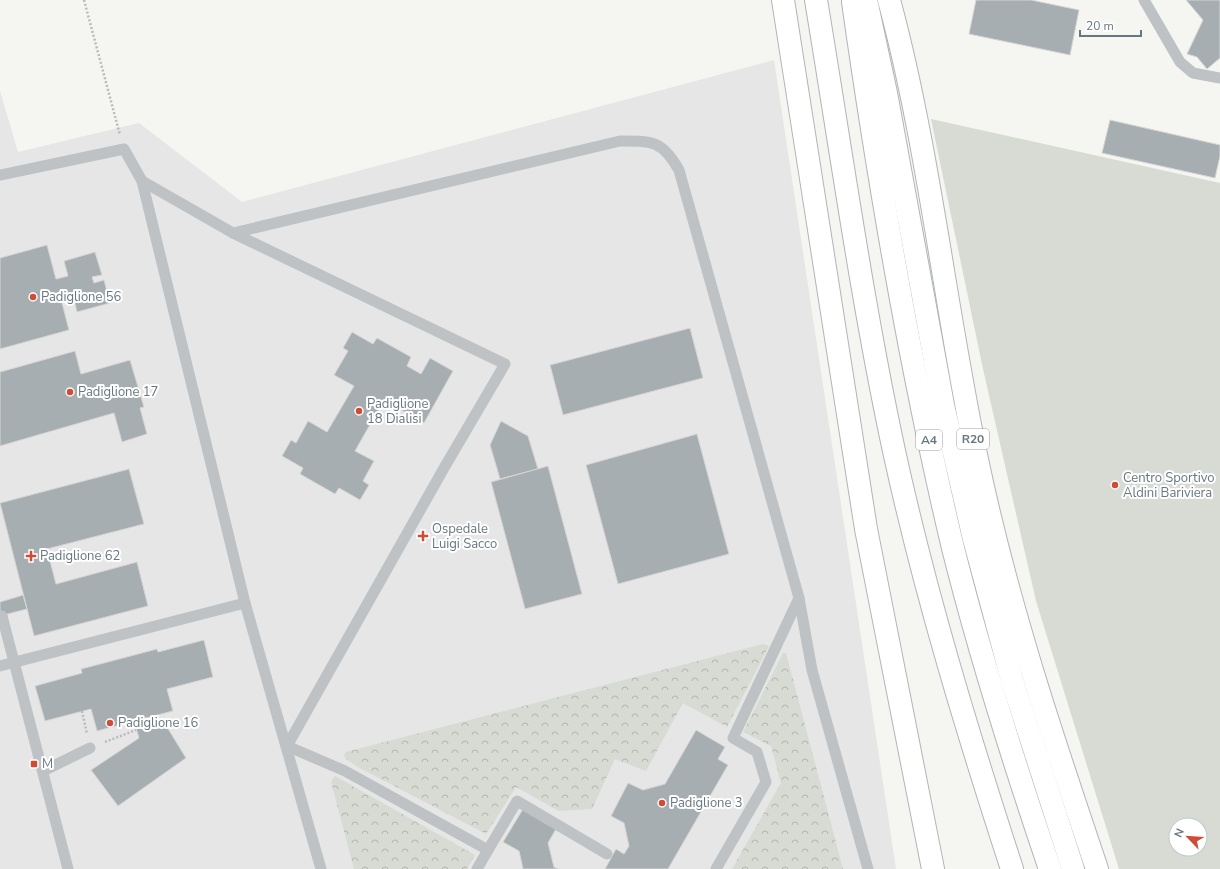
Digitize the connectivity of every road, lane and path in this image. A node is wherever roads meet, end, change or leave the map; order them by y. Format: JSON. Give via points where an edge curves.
{"nodes":[{"id":1,"x":84,"y":0,"type":"edge"},
{"id":2,"x":783,"y":0,"type":"edge"},
{"id":3,"x":816,"y":0,"type":"edge"},
{"id":4,"x":853,"y":0,"type":"edge"},
{"id":5,"x":866,"y":0,"type":"edge"},
{"id":6,"x":889,"y":0,"type":"edge"},
{"id":7,"x":1144,"y":0,"type":"edge"},
{"id":8,"x":1220,"y":78,"type":"edge"},
{"id":9,"x":124,"y":149,"type":"junction"},
{"id":10,"x":0,"y":175,"type":"edge"},
{"id":11,"x":142,"y":181,"type":"junction"},
{"id":12,"x":232,"y":233,"type":"junction"},
{"id":13,"x":799,"y":598,"type":"junction"},
{"id":14,"x":245,"y":603,"type":"junction"},
{"id":15,"x":2,"y":616,"type":"dead end"},
{"id":16,"x":13,"y":662,"type":"junction"},
{"id":17,"x":0,"y":666,"type":"edge"},
{"id":18,"x":82,"y":711,"type":"dead end"},
{"id":19,"x":84,"y":720,"type":"dead end"},
{"id":20,"x":136,"y":730,"type":"dead end"},
{"id":21,"x":287,"y":746,"type":"junction"},
{"id":22,"x":90,"y":748,"type":"joint"},
{"id":23,"x":43,"y":771,"type":"junction"},
{"id":24,"x":488,"y":850,"type":"junction"},
{"id":25,"x":607,"y":854,"type":"dead end"},
{"id":26,"x":68,"y":869,"type":"edge"},
{"id":27,"x":321,"y":869,"type":"edge"},
{"id":28,"x":477,"y":869,"type":"edge"},
{"id":29,"x":716,"y":869,"type":"edge"},
{"id":30,"x":868,"y":869,"type":"edge"},
{"id":31,"x":933,"y":869,"type":"edge"},
{"id":32,"x":1012,"y":869,"type":"edge"},
{"id":33,"x":1050,"y":869,"type":"edge"},
{"id":34,"x":1074,"y":869,"type":"edge"},
{"id":35,"x":1097,"y":869,"type":"edge"}],
"edges":[{"from":1,"to":9,"type":"path"},
{"from":2,"to":31,"type":"highway","via":[[866,529]]},
{"from":3,"to":32,"type":"highway","via":[[861,277],[894,451],[941,640]]},
{"from":4,"to":33,"type":"highway","number":"A4","via":[[866,96],[894,257],[937,480],[992,690]]},
{"from":5,"to":34,"type":"highway","via":[[886,93],[943,405],[974,539],[1012,680]]},
{"from":6,"to":35,"type":"highway","number":"R20","via":[[904,54],[958,363],[999,554],[1060,760]]},
{"from":7,"to":8,"type":"lane","via":[[1180,62],[1193,73]]},
{"from":9,"to":10,"type":"lane"},
{"from":9,"to":11,"type":"lane"},
{"from":11,"to":12,"type":"lane"},
{"from":11,"to":14,"type":"lane"},
{"from":12,"to":13,"type":"lane","via":[[620,141],[651,142],[670,154],[679,170]]},
{"from":12,"to":21,"type":"lane","via":[[505,364]]},
{"from":13,"to":29,"type":"lane","via":[[733,738],[757,752],[766,782]]},
{"from":13,"to":30,"type":"lane","via":[[812,670]]},
{"from":14,"to":16,"type":"lane"},
{"from":14,"to":21,"type":"lane"},
{"from":15,"to":16,"type":"lane"},
{"from":16,"to":17,"type":"lane"},
{"from":16,"to":23,"type":"lane"},
{"from":18,"to":19,"type":"path"},
{"from":20,"to":22,"type":"path"},
{"from":21,"to":24,"type":"lane","via":[[345,771]]},
{"from":21,"to":27,"type":"lane"},
{"from":22,"to":23,"type":"lane"},
{"from":23,"to":26,"type":"lane"},
{"from":24,"to":25,"type":"lane","via":[[517,801]]},
{"from":24,"to":28,"type":"lane"}]}
